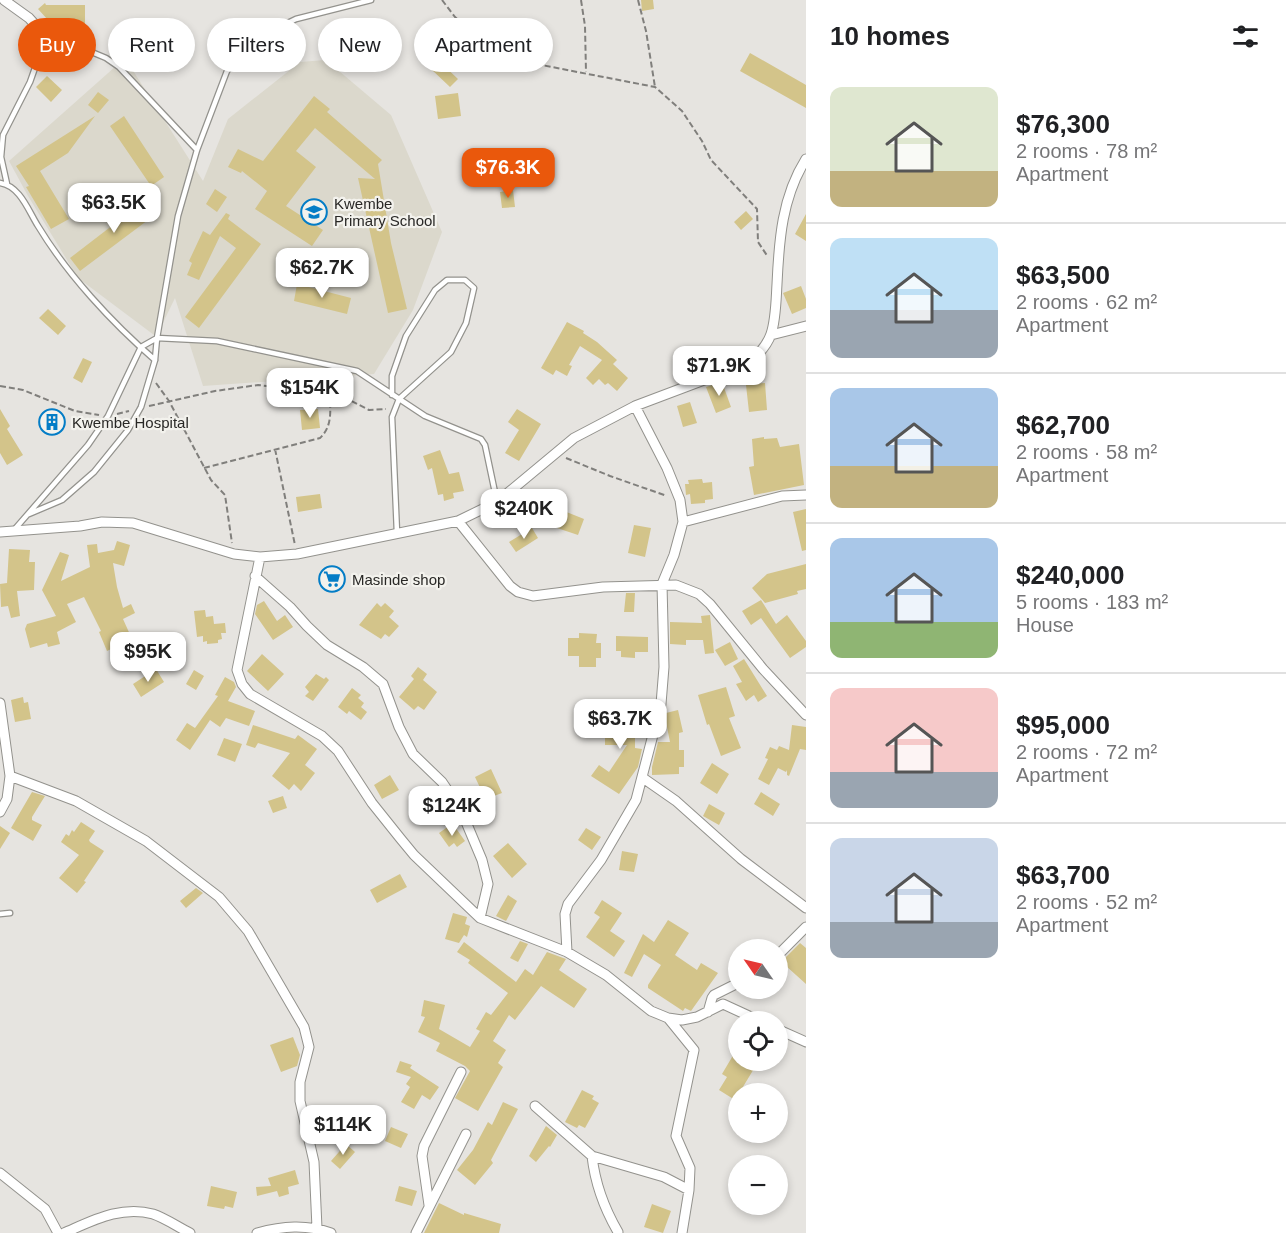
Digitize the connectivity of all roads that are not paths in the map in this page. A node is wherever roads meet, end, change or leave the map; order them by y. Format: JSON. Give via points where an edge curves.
{"nodes":[{"id":1,"x":4,"y":0,"type":"edge"},
{"id":2,"x":371,"y":0,"type":"edge"},
{"id":3,"x":29,"y":18,"type":"edge"},
{"id":4,"x":96,"y":54,"type":"edge"},
{"id":5,"x":34,"y":72,"type":"edge"},
{"id":6,"x":197,"y":150,"type":"junction"},
{"id":7,"x":806,"y":159,"type":"edge"},
{"id":8,"x":0,"y":183,"type":"edge"},
{"id":9,"x":7,"y":184,"type":"junction"},
{"id":10,"x":806,"y":326,"type":"edge"},
{"id":11,"x":771,"y":335,"type":"junction"},
{"id":12,"x":157,"y":338,"type":"junction"},
{"id":13,"x":141,"y":347,"type":"junction"},
{"id":14,"x":155,"y":360,"type":"junction"},
{"id":15,"x":392,"y":395,"type":"junction"},
{"id":16,"x":399,"y":399,"type":"junction"},
{"id":17,"x":635,"y":406,"type":"junction"},
{"id":18,"x":806,"y":495,"type":"edge"},
{"id":19,"x":497,"y":502,"type":"junction"},
{"id":20,"x":28,"y":514,"type":"junction"},
{"id":21,"x":458,"y":521,"type":"junction"},
{"id":22,"x":683,"y":522,"type":"junction"},
{"id":23,"x":0,"y":532,"type":"edge"},
{"id":24,"x":13,"y":532,"type":"junction"},
{"id":25,"x":397,"y":534,"type":"junction"},
{"id":26,"x":260,"y":557,"type":"junction"},
{"id":27,"x":255,"y":576,"type":"junction"},
{"id":28,"x":662,"y":584,"type":"junction"},
{"id":29,"x":0,"y":703,"type":"edge"},
{"id":30,"x":806,"y":716,"type":"edge"},
{"id":31,"x":10,"y":776,"type":"junction"},
{"id":32,"x":643,"y":778,"type":"junction"},
{"id":33,"x":0,"y":812,"type":"edge"},
{"id":34,"x":806,"y":908,"type":"edge"},
{"id":35,"x":10,"y":913,"type":"dead end"},
{"id":36,"x":0,"y":914,"type":"edge"},
{"id":37,"x":480,"y":918,"type":"junction"},
{"id":38,"x":806,"y":927,"type":"edge"},
{"id":39,"x":788,"y":945,"type":"edge"},
{"id":40,"x":567,"y":952,"type":"junction"},
{"id":41,"x":728,"y":988,"type":"edge"},
{"id":42,"x":738,"y":1011,"type":"edge"},
{"id":43,"x":708,"y":1012,"type":"junction"},
{"id":44,"x":668,"y":1018,"type":"junction"},
{"id":45,"x":788,"y":1034,"type":"edge"},
{"id":46,"x":806,"y":1042,"type":"edge"},
{"id":47,"x":461,"y":1072,"type":"dead end"},
{"id":48,"x":535,"y":1106,"type":"dead end"},
{"id":49,"x":465,"y":1134,"type":"dead end"},
{"id":50,"x":592,"y":1156,"type":"junction"},
{"id":51,"x":0,"y":1173,"type":"edge"},
{"id":52,"x":689,"y":1190,"type":"junction"},
{"id":53,"x":429,"y":1205,"type":"junction"},
{"id":54,"x":317,"y":1228,"type":"junction"},
{"id":55,"x":618,"y":1232,"type":"dead end"},
{"id":56,"x":58,"y":1233,"type":"edge"},
{"id":57,"x":64,"y":1233,"type":"edge"},
{"id":58,"x":190,"y":1233,"type":"edge"},
{"id":59,"x":257,"y":1233,"type":"edge"},
{"id":60,"x":331,"y":1233,"type":"edge"},
{"id":61,"x":416,"y":1233,"type":"edge"},
{"id":62,"x":682,"y":1233,"type":"edge"}],
"edges":[{"from":1,"to":3,"type":"street"},
{"from":2,"to":6,"type":"lane","via":[[296,19],[263,34],[244,50],[226,71]]},
{"from":4,"to":6,"type":"lane","via":[[119,67]]},
{"from":5,"to":9,"type":"lane","via":[[3,135],[1,157]]},
{"from":6,"to":12,"type":"lane","via":[[178,216]]},
{"from":7,"to":11,"type":"street","via":[[788,196],[781,230]]},
{"from":8,"to":9,"type":"lane"},
{"from":9,"to":13,"type":"lane","via":[[16,190],[70,274]]},
{"from":10,"to":11,"type":"street"},
{"from":11,"to":17,"type":"street","via":[[749,363]]},
{"from":12,"to":13,"type":"lane"},
{"from":12,"to":14,"type":"lane"},
{"from":12,"to":15,"type":"lane","via":[[244,345],[351,369]]},
{"from":13,"to":14,"type":"lane"},
{"from":13,"to":20,"type":"lane","via":[[108,416]]},
{"from":14,"to":20,"type":"lane","via":[[141,407],[94,472],[62,500]]},
{"from":15,"to":16,"type":"lane"},
{"from":15,"to":16,"type":"lane","via":[[392,376],[406,336],[435,290],[447,280],[465,280],[474,288],[466,323],[451,352]]},
{"from":16,"to":19,"type":"lane","via":[[434,421],[481,439]]},
{"from":16,"to":25,"type":"lane","via":[[392,417]]},
{"from":17,"to":19,"type":"street","via":[[574,438]]},
{"from":17,"to":22,"type":"street","via":[[667,468],[680,500]]},
{"from":18,"to":22,"type":"street","via":[[782,496]]},
{"from":19,"to":21,"type":"street"},
{"from":20,"to":24,"type":"lane"},
{"from":21,"to":25,"type":"street"},
{"from":21,"to":28,"type":"street","via":[[510,586],[525,595]]},
{"from":22,"to":28,"type":"street"},
{"from":23,"to":24,"type":"street"},
{"from":24,"to":26,"type":"street","via":[[102,522],[134,523],[234,554]]},
{"from":25,"to":26,"type":"street","via":[[297,554]]},
{"from":26,"to":27,"type":"street"},
{"from":27,"to":37,"type":"street","via":[[327,645],[383,684],[413,754],[442,782],[461,810],[482,860],[488,884]]},
{"from":27,"to":37,"type":"street","via":[[237,670],[242,684],[250,694],[322,736],[338,751],[372,803],[414,855]]},
{"from":28,"to":30,"type":"street","via":[[688,589],[710,604]]},
{"from":28,"to":32,"type":"street","via":[[661,704]]},
{"from":29,"to":31,"type":"street"},
{"from":31,"to":33,"type":"street","via":[[7,799]]},
{"from":31,"to":54,"type":"street","via":[[76,801],[146,841],[219,897],[248,932],[304,1028],[309,1047],[300,1082],[300,1101],[314,1162]]},
{"from":32,"to":34,"type":"street"},
{"from":32,"to":40,"type":"street","via":[[636,800],[601,860],[568,904]]},
{"from":35,"to":36,"type":"lane"},
{"from":37,"to":40,"type":"street"},
{"from":38,"to":39,"type":"street"},
{"from":40,"to":44,"type":"street","via":[[606,975],[651,1011]]},
{"from":41,"to":43,"type":"street","via":[[712,998]]},
{"from":42,"to":43,"type":"street","via":[[723,1004]]},
{"from":43,"to":44,"type":"street","via":[[682,1020]]},
{"from":44,"to":52,"type":"street","via":[[694,1050],[676,1136],[690,1168]]},
{"from":45,"to":46,"type":"street"},
{"from":47,"to":53,"type":"street","via":[[424,1146]]},
{"from":48,"to":50,"type":"street"},
{"from":49,"to":53,"type":"street"},
{"from":50,"to":52,"type":"street","via":[[664,1177]]},
{"from":50,"to":55,"type":"street","via":[[598,1186]]},
{"from":51,"to":56,"type":"street","via":[[45,1209]]},
{"from":52,"to":62,"type":"street"},
{"from":53,"to":61,"type":"street"},
{"from":54,"to":59,"type":"street","via":[[293,1226]]},
{"from":54,"to":60,"type":"street"},
{"from":57,"to":58,"type":"street","via":[[105,1215],[130,1211],[153,1214]]}]}
